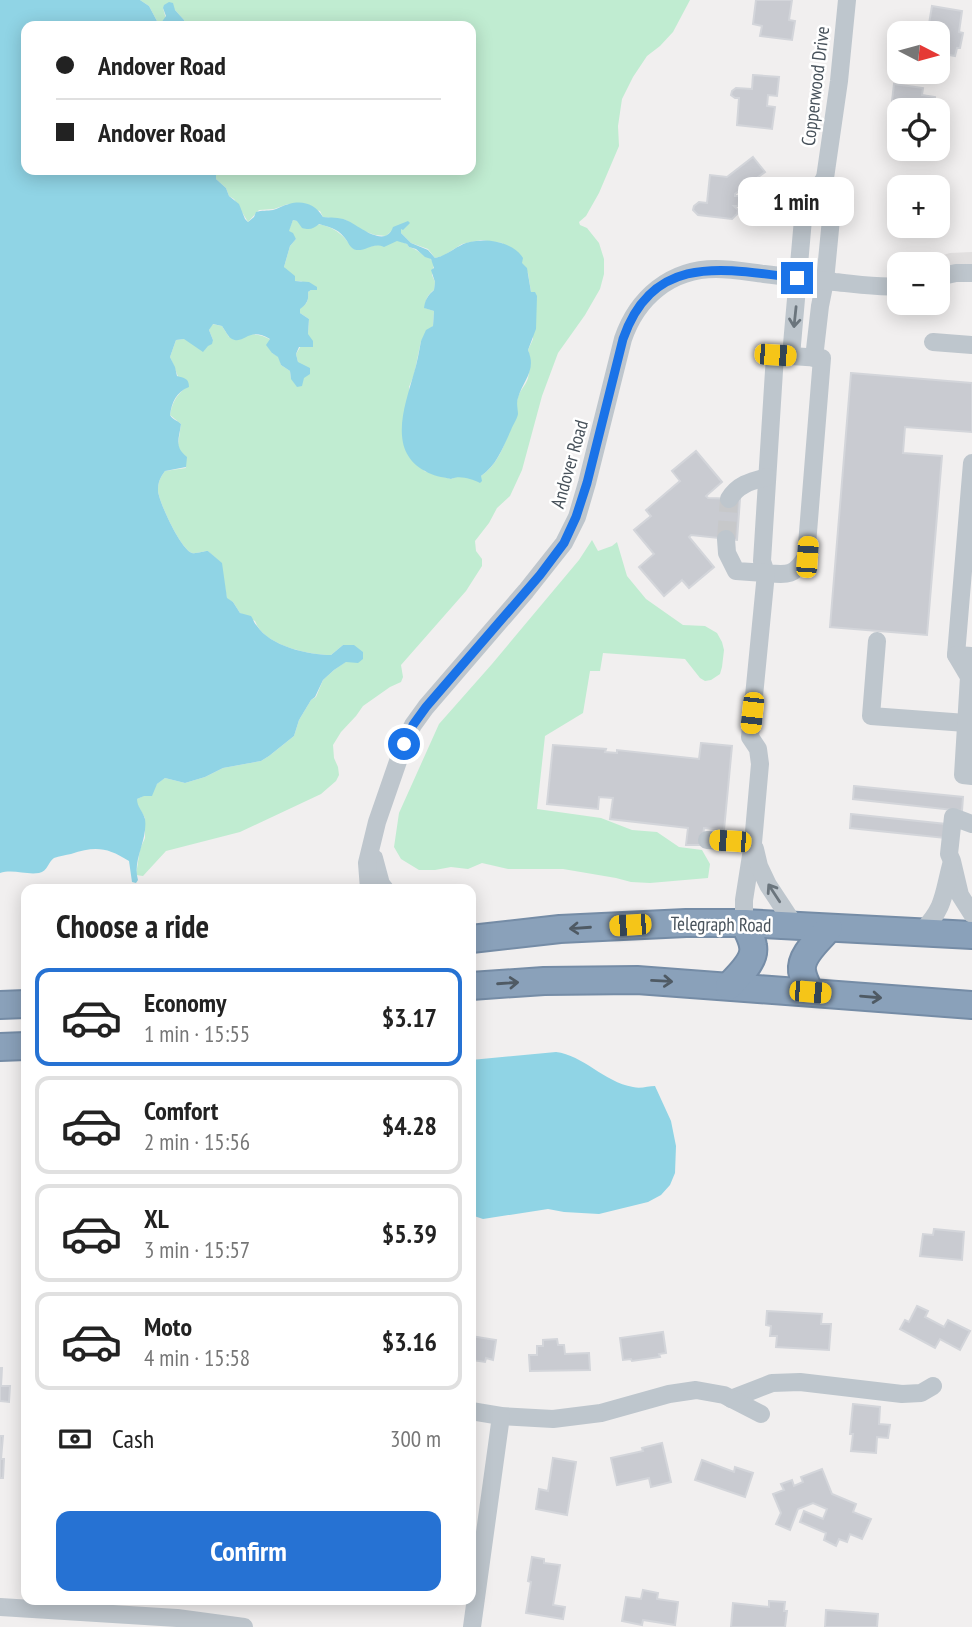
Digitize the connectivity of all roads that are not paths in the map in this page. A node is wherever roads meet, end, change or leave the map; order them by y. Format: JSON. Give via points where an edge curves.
{"nodes":[{"id":1,"x":847,"y":0,"type":"edge"},
{"id":2,"x":825,"y":178,"type":"junction"},
{"id":3,"x":972,"y":273,"type":"edge"},
{"id":4,"x":950,"y":274,"type":"edge"},
{"id":5,"x":797,"y":278,"type":"junction"},
{"id":6,"x":825,"y":281,"type":"junction"},
{"id":7,"x":887,"y":286,"type":"edge"},
{"id":8,"x":933,"y":342,"type":"dead end"},
{"id":9,"x":972,"y":345,"type":"edge"},
{"id":10,"x":791,"y":356,"type":"junction"},
{"id":11,"x":814,"y":358,"type":"junction"},
{"id":12,"x":972,"y":463,"type":"edge"},
{"id":13,"x":767,"y":477,"type":"junction"},
{"id":14,"x":729,"y":499,"type":"dead end"},
{"id":15,"x":726,"y":539,"type":"tunnel mouth"},
{"id":16,"x":766,"y":573,"type":"junction"},
{"id":17,"x":877,"y":641,"type":"dead end"},
{"id":18,"x":964,"y":656,"type":"edge"},
{"id":19,"x":967,"y":723,"type":"junction"},
{"id":20,"x":972,"y":776,"type":"edge"},
{"id":21,"x":972,"y":824,"type":"edge"},
{"id":22,"x":707,"y":839,"type":"dead end"},
{"id":23,"x":753,"y":843,"type":"junction"},
{"id":24,"x":372,"y":848,"type":"junction"},
{"id":25,"x":952,"y":861,"type":"junction"},
{"id":26,"x":972,"y":867,"type":"edge"},
{"id":27,"x":369,"y":884,"type":"edge"},
{"id":28,"x":381,"y":884,"type":"edge"},
{"id":29,"x":972,"y":914,"type":"edge"},
{"id":30,"x":744,"y":923,"type":"junction"},
{"id":31,"x":794,"y":926,"type":"junction"},
{"id":32,"x":829,"y":928,"type":"junction"},
{"id":33,"x":922,"y":932,"type":"junction"},
{"id":34,"x":972,"y":935,"type":"edge"},
{"id":35,"x":476,"y":938,"type":"edge"},
{"id":36,"x":476,"y":986,"type":"edge"},
{"id":37,"x":729,"y":986,"type":"junction"},
{"id":38,"x":810,"y":992,"type":"junction"},
{"id":39,"x":21,"y":1004,"type":"edge"},
{"id":40,"x":0,"y":1005,"type":"edge"},
{"id":41,"x":972,"y":1005,"type":"edge"},
{"id":42,"x":21,"y":1046,"type":"edge"},
{"id":43,"x":0,"y":1048,"type":"edge"},
{"id":44,"x":933,"y":1386,"type":"dead end"},
{"id":45,"x":731,"y":1399,"type":"junction"},
{"id":46,"x":476,"y":1412,"type":"edge"},
{"id":47,"x":761,"y":1415,"type":"dead end"},
{"id":48,"x":501,"y":1416,"type":"junction"},
{"id":49,"x":476,"y":1598,"type":"edge"},
{"id":50,"x":475,"y":1605,"type":"edge"},
{"id":51,"x":0,"y":1607,"type":"edge"},
{"id":52,"x":244,"y":1627,"type":"edge"},
{"id":53,"x":472,"y":1627,"type":"edge"}],
"edges":[{"from":1,"to":2,"type":"street","name":"Copperwood Drive"},
{"from":2,"to":5,"type":"street","name":"Copperwood Drive","via":[[803,219]]},
{"from":2,"to":6,"type":"street","name":"Copperwood Drive","via":[[831,219]]},
{"from":3,"to":4,"type":"street"},
{"from":5,"to":6,"type":"street","name":"Andover Road"},
{"from":5,"to":10,"type":"street","name":"Copperwood Drive","one_way":true},
{"from":5,"to":24,"type":"street","name":"Andover Road","via":[[702,270],[661,286],[638,308],[623,339],[571,530],[554,558],[413,725],[381,809]]},
{"from":6,"to":7,"type":"street","name":"Andover Road"},
{"from":6,"to":11,"type":"street","name":"Copperwood Drive"},
{"from":8,"to":9,"type":"street"},
{"from":10,"to":11,"type":"street"},
{"from":10,"to":13,"type":"street","via":[[775,355]]},
{"from":11,"to":16,"type":"street","name":"Copperwood Drive","via":[[822,358],[807,557],[788,575]]},
{"from":12,"to":18,"type":"street"},
{"from":13,"to":14,"type":"street","via":[[743,484]]},
{"from":13,"to":16,"type":"street","via":[[762,561]]},
{"from":15,"to":16,"type":"street","via":[[736,570]]},
{"from":16,"to":23,"type":"street","via":[[750,737],[760,764]]},
{"from":17,"to":19,"type":"street","via":[[871,716]]},
{"from":18,"to":19,"type":"street","via":[[969,677]]},
{"from":19,"to":20,"type":"street","via":[[963,775]]},
{"from":21,"to":25,"type":"street","via":[[953,817]]},
{"from":22,"to":23,"type":"street"},
{"from":23,"to":30,"type":"street"},
{"from":31,"to":23,"type":"street","one_way":true,"via":[[759,866]]},
{"from":24,"to":27,"type":"street","name":"Andover Road"},
{"from":24,"to":28,"type":"street","name":"Andover Road"},
{"from":25,"to":26,"type":"street"},
{"from":25,"to":29,"type":"street","via":[[960,895]]},
{"from":25,"to":33,"type":"street","via":[[945,897]]},
{"from":30,"to":31,"type":"highway","name":"Telegraph Road"},
{"from":30,"to":35,"type":"highway","name":"Telegraph Road","one_way":true,"via":[[630,925]]},
{"from":30,"to":37,"type":"highway","via":[[753,953]]},
{"from":31,"to":32,"type":"highway","name":"Telegraph Road"},
{"from":32,"to":33,"type":"highway","name":"Telegraph Road"},
{"from":32,"to":38,"type":"highway","via":[[803,964]]},
{"from":33,"to":34,"type":"highway","name":"Telegraph Road"},
{"from":36,"to":37,"type":"highway","one_way":true,"via":[[602,980]]},
{"from":37,"to":38,"type":"highway"},
{"from":38,"to":41,"type":"highway","one_way":true},
{"from":39,"to":40,"type":"highway"},
{"from":42,"to":43,"type":"highway"},
{"from":44,"to":45,"type":"street","via":[[921,1393],[902,1394],[772,1383]]},
{"from":45,"to":47,"type":"street"},
{"from":45,"to":48,"type":"street","via":[[696,1391],[601,1413],[553,1419]]},
{"from":46,"to":48,"type":"street"},
{"from":48,"to":49,"type":"street"},
{"from":50,"to":53,"type":"street"},
{"from":51,"to":52,"type":"street"}]}
